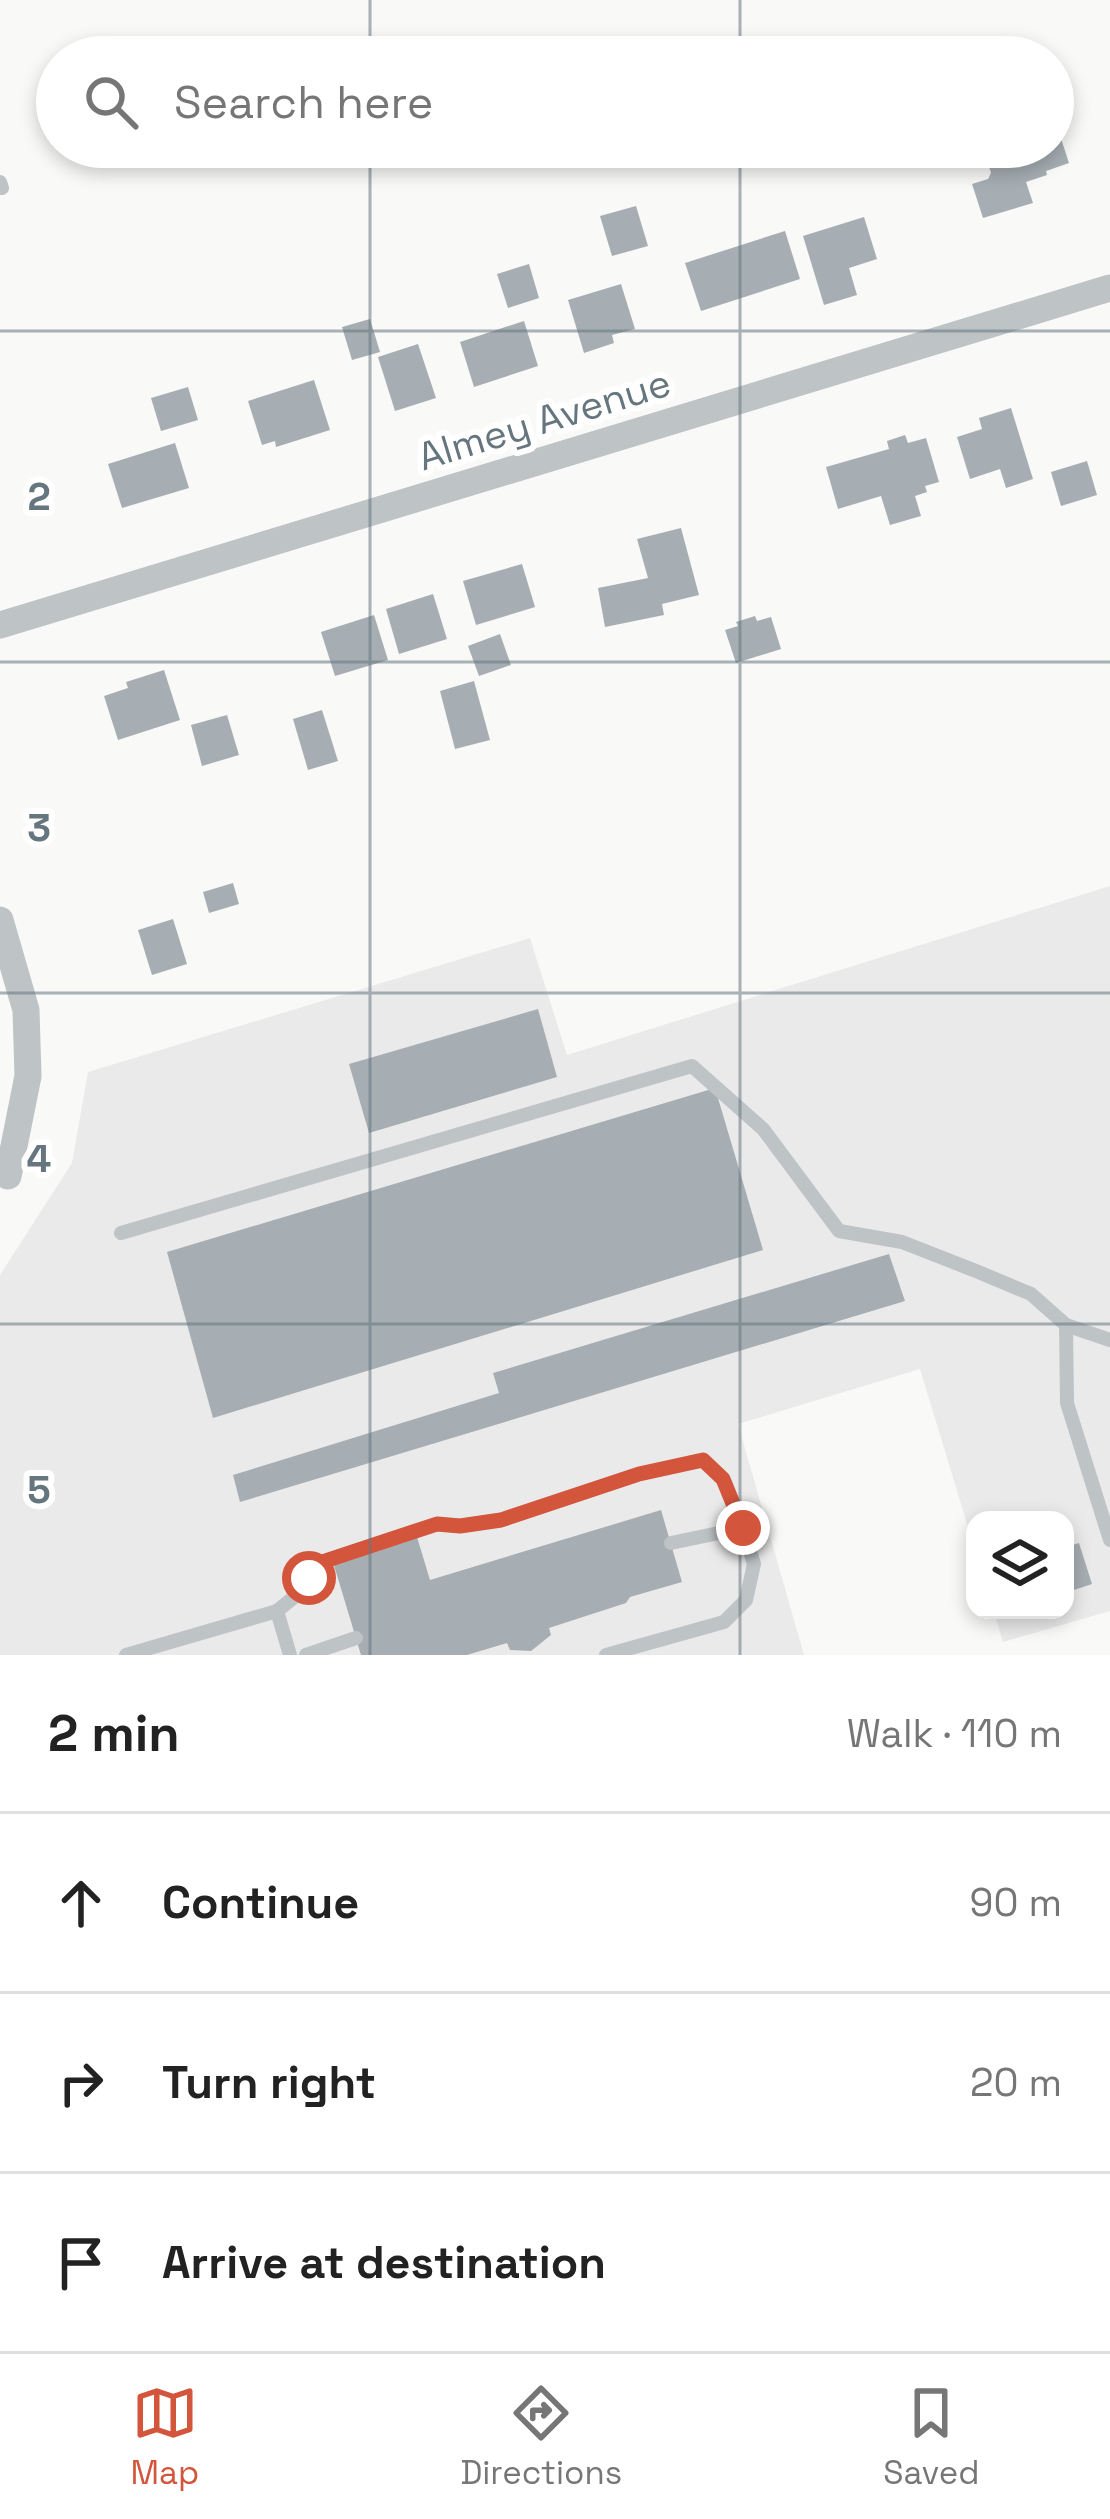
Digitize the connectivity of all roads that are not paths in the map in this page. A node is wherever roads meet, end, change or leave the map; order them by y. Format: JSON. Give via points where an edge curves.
{"nodes":[{"id":1,"x":1110,"y":288,"type":"edge"},
{"id":2,"x":0,"y":625,"type":"edge"},
{"id":3,"x":0,"y":920,"type":"edge"},
{"id":4,"x":8,"y":1176,"type":"dead end"},
{"id":5,"x":121,"y":1234,"type":"dead end"},
{"id":6,"x":1066,"y":1325,"type":"junction"},
{"id":7,"x":1110,"y":1340,"type":"edge"},
{"id":8,"x":743,"y":1528,"type":"junction"},
{"id":9,"x":1110,"y":1540,"type":"edge"},
{"id":10,"x":671,"y":1543,"type":"dead end"},
{"id":11,"x":277,"y":1611,"type":"junction"},
{"id":12,"x":356,"y":1638,"type":"dead end"},
{"id":13,"x":126,"y":1655,"type":"edge"},
{"id":14,"x":290,"y":1655,"type":"edge"},
{"id":15,"x":306,"y":1655,"type":"edge"},
{"id":16,"x":606,"y":1655,"type":"edge"}],
"edges":[{"from":1,"to":2,"type":"street","name":"Almey Avenue"},
{"from":3,"to":4,"type":"street","via":[[26,1010],[28,1076]]},
{"from":5,"to":6,"type":"lane","via":[[692,1066],[763,1129],[838,1231],[902,1242],[1012,1286]]},
{"from":6,"to":7,"type":"lane"},
{"from":6,"to":9,"type":"lane","via":[[1067,1402]]},
{"from":8,"to":10,"type":"lane"},
{"from":8,"to":11,"type":"lane","via":[[723,1479],[703,1460],[501,1520],[437,1524],[319,1563]]},
{"from":8,"to":16,"type":"lane","via":[[754,1564],[746,1600],[724,1622]]},
{"from":11,"to":13,"type":"lane"},
{"from":11,"to":14,"type":"lane"},
{"from":12,"to":15,"type":"lane"}]}
